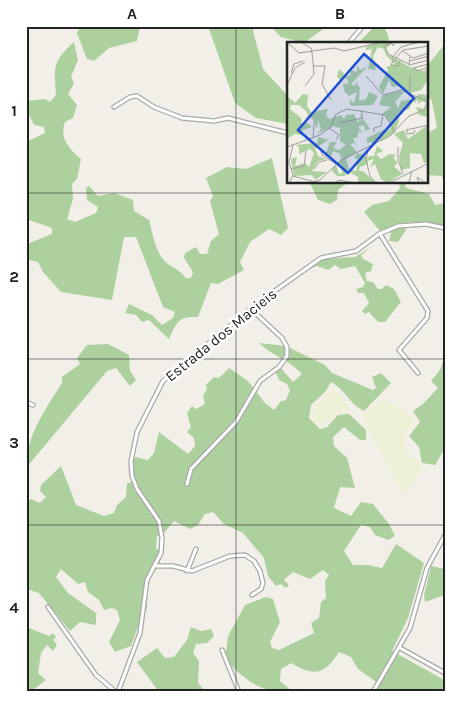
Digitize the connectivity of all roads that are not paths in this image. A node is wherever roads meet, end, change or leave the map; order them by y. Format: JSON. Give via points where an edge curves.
{"nodes":[{"id":1,"x":362,"y":26,"type":"edge"},
{"id":2,"x":350,"y":42,"type":"edge"},
{"id":3,"x":114,"y":107,"type":"dead end"},
{"id":4,"x":287,"y":133,"type":"edge"},
{"id":5,"x":445,"y":228,"type":"edge"},
{"id":6,"x":380,"y":234,"type":"junction"},
{"id":7,"x":251,"y":309,"type":"junction"},
{"id":8,"x":418,"y":373,"type":"dead end"},
{"id":9,"x":26,"y":402,"type":"edge"},
{"id":10,"x":33,"y":405,"type":"dead end"},
{"id":11,"x":188,"y":484,"type":"dead end"},
{"id":12,"x":445,"y":535,"type":"edge"},
{"id":13,"x":196,"y":549,"type":"dead end"},
{"id":14,"x":156,"y":566,"type":"junction"},
{"id":15,"x":187,"y":571,"type":"junction"},
{"id":16,"x":252,"y":596,"type":"dead end"},
{"id":17,"x":48,"y":607,"type":"dead end"},
{"id":18,"x":400,"y":648,"type":"junction"},
{"id":19,"x":222,"y":650,"type":"dead end"},
{"id":20,"x":445,"y":673,"type":"edge"},
{"id":21,"x":117,"y":692,"type":"edge"},
{"id":22,"x":239,"y":692,"type":"edge"},
{"id":23,"x":373,"y":692,"type":"edge"}],
"edges":[{"from":1,"to":2,"type":"street"},
{"from":3,"to":4,"type":"street","via":[[137,96],[182,118],[214,121],[228,118]]},
{"from":5,"to":6,"type":"street","name":"Estrada dos Macieis","via":[[413,224],[391,228]]},
{"from":6,"to":7,"type":"street","name":"Estrada dos Macieis","via":[[356,251],[315,261]]},
{"from":6,"to":8,"type":"street","via":[[428,313],[399,350]]},
{"from":7,"to":11,"type":"street","via":[[282,338],[287,356],[260,381],[236,422],[191,470]]},
{"from":7,"to":14,"type":"street","name":"Estrada dos Macieis","via":[[166,376],[138,432],[131,455],[132,476],[140,496],[161,528],[162,545]]},
{"from":9,"to":10,"type":"street"},
{"from":12,"to":18,"type":"street","via":[[430,561],[413,621]]},
{"from":13,"to":15,"type":"street"},
{"from":14,"to":15,"type":"street","via":[[173,566]]},
{"from":14,"to":21,"type":"street","name":"Estrada dos Macieis","via":[[147,580],[140,633]]},
{"from":15,"to":16,"type":"street","via":[[230,556],[245,555],[257,565],[262,578],[261,589]]},
{"from":17,"to":21,"type":"street","via":[[96,675]]},
{"from":18,"to":20,"type":"street"},
{"from":18,"to":23,"type":"street"},
{"from":19,"to":22,"type":"street"}]}
